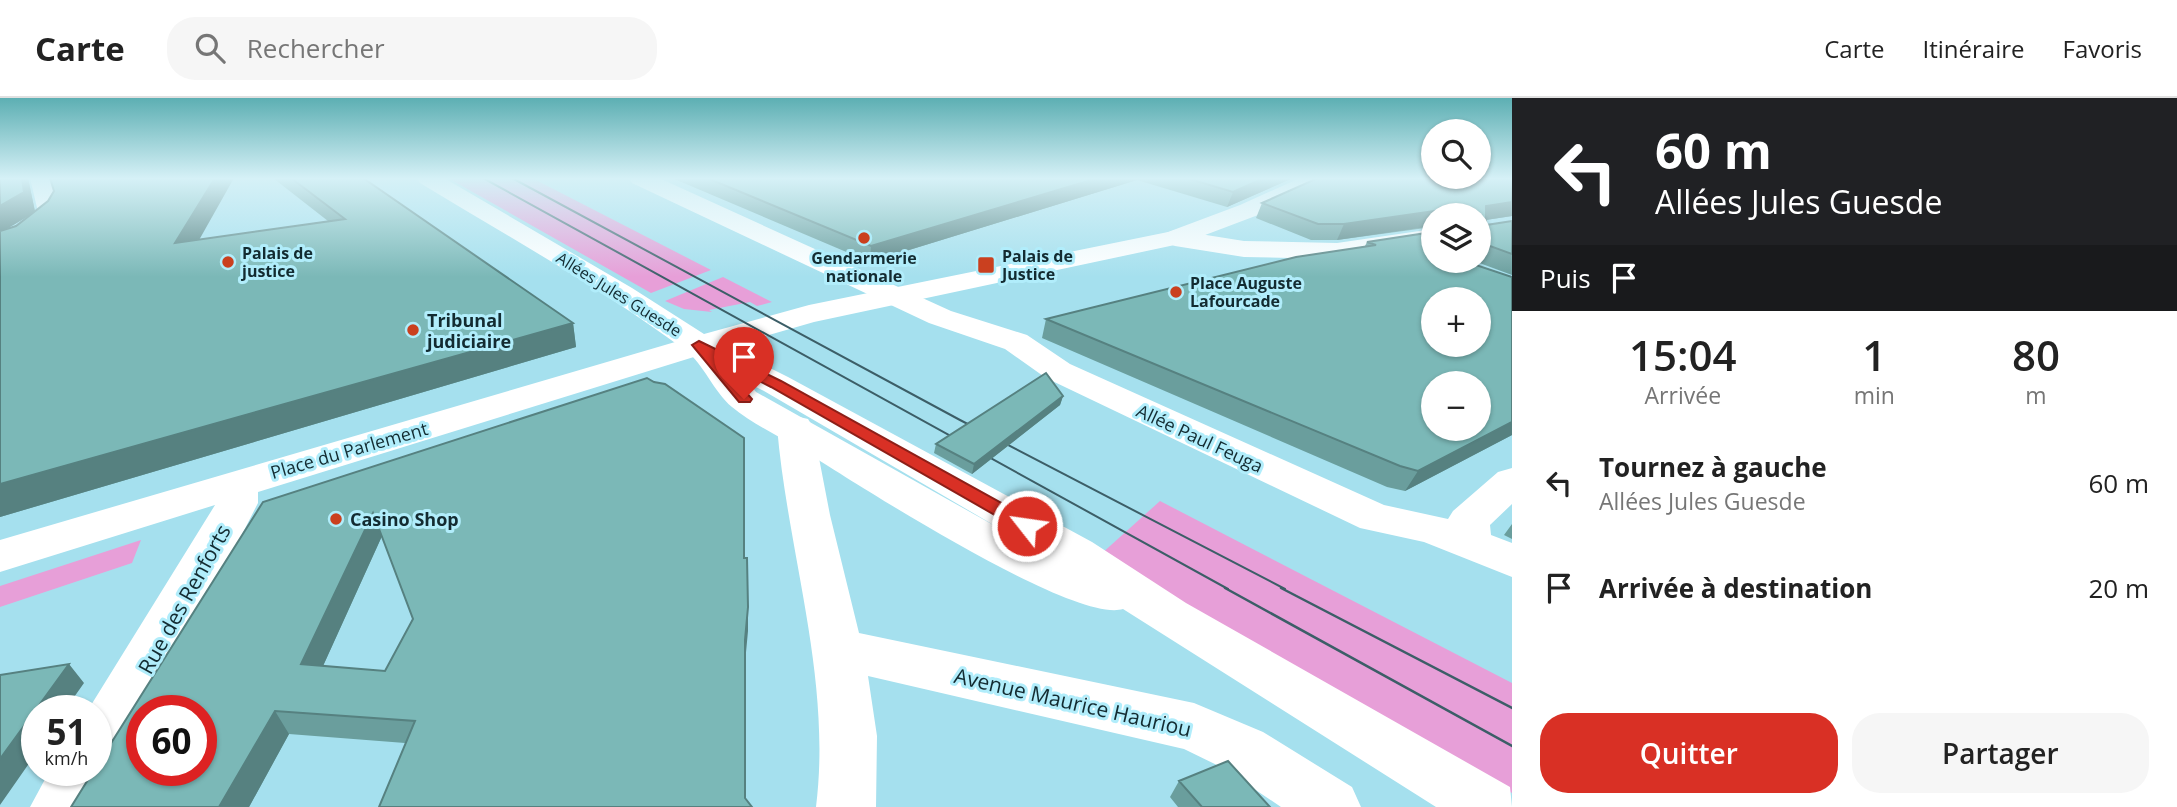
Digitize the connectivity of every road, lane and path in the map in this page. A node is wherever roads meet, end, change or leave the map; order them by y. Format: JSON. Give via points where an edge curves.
{"nodes":[{"id":1,"x":50,"y":211,"type":"edge"},
{"id":2,"x":483,"y":211,"type":"edge"},
{"id":3,"x":716,"y":211,"type":"edge"},
{"id":4,"x":1246,"y":211,"type":"edge"},
{"id":5,"x":1175,"y":238,"type":"junction"},
{"id":6,"x":1421,"y":239,"type":"edge"},
{"id":7,"x":1397,"y":243,"type":"junction"},
{"id":8,"x":0,"y":247,"type":"edge"},
{"id":9,"x":1421,"y":252,"type":"edge"},
{"id":10,"x":906,"y":294,"type":"junction"},
{"id":11,"x":699,"y":345,"type":"junction"},
{"id":12,"x":795,"y":427,"type":"junction"},
{"id":13,"x":1512,"y":481,"type":"edge"},
{"id":14,"x":238,"y":483,"type":"junction"},
{"id":15,"x":1470,"y":542,"type":"junction"},
{"id":16,"x":0,"y":556,"type":"edge"},
{"id":17,"x":1512,"y":561,"type":"edge"},
{"id":18,"x":1169,"y":617,"type":"junction"},
{"id":19,"x":839,"y":649,"type":"junction"},
{"id":20,"x":112,"y":720,"type":"edge"},
{"id":21,"x":72,"y":786,"type":"edge"},
{"id":22,"x":60,"y":807,"type":"edge"},
{"id":23,"x":846,"y":807,"type":"edge"},
{"id":24,"x":1331,"y":807,"type":"edge"},
{"id":25,"x":1489,"y":807,"type":"edge"}],
"edges":[{"from":1,"to":8,"type":"street","via":[[44,222]]},
{"from":2,"to":11,"type":"street","name":"Allées Jules Guesde"},
{"from":3,"to":10,"type":"street"},
{"from":4,"to":5,"type":"street"},
{"from":5,"to":7,"type":"street","via":[[1244,249],[1359,250]]},
{"from":5,"to":10,"type":"street"},
{"from":6,"to":7,"type":"street"},
{"from":7,"to":9,"type":"street"},
{"from":10,"to":11,"type":"street","name":"Place du Parlement","via":[[809,314]]},
{"from":10,"to":15,"type":"street","name":"Allée Paul Feuga","via":[[940,317],[1016,342],[1058,371],[1375,518],[1433,529]]},
{"from":11,"to":12,"type":"street","name":"Allées Jules Guesde","via":[[744,399]]},
{"from":11,"to":14,"type":"street","name":"Place du Parlement"},
{"from":11,"to":18,"type":"street","via":[[1076,553]]},
{"from":12,"to":18,"type":"street","via":[[969,533],[1054,573]]},
{"from":12,"to":19,"type":"street","via":[[811,528]]},
{"from":13,"to":15,"type":"street","via":[[1468,520]]},
{"from":14,"to":16,"type":"street","name":"Place du Parlement"},
{"from":14,"to":20,"type":"street","name":"Rue des Renforts","via":[[237,503],[210,554]]},
{"from":15,"to":17,"type":"street","name":"Allée Paul Feuga"},
{"from":18,"to":25,"type":"street"},
{"from":19,"to":23,"type":"street","via":[[850,721]]},
{"from":19,"to":24,"type":"street","name":"Avenue Maurice Hauriou","via":[[1194,727],[1243,750]]},
{"from":21,"to":22,"type":"street"}]}
